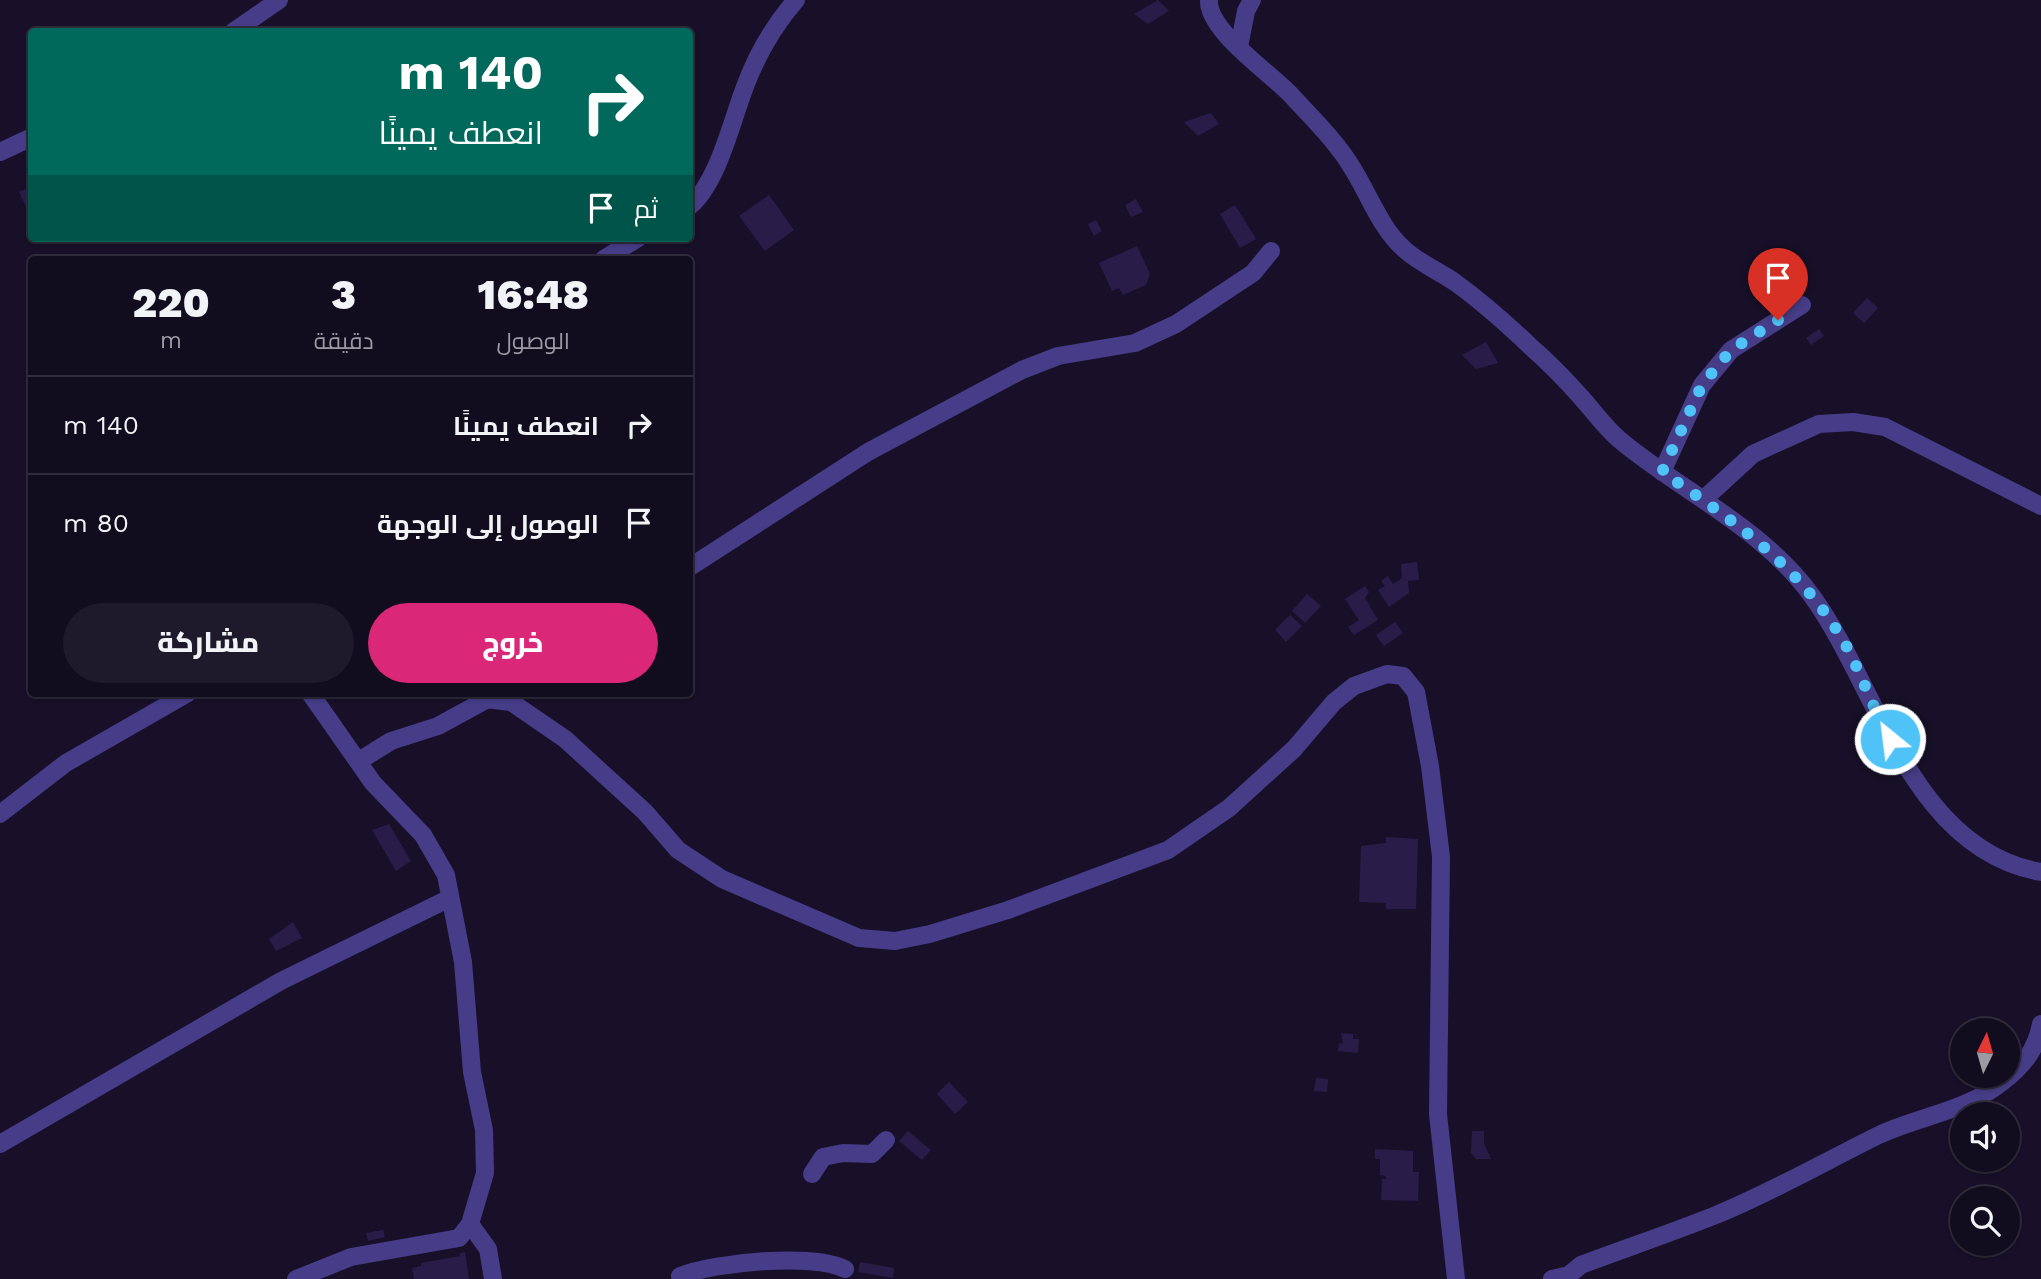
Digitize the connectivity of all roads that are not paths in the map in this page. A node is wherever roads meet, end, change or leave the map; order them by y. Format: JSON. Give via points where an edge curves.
{"nodes":[{"id":1,"x":279,"y":0,"type":"edge"},
{"id":2,"x":796,"y":0,"type":"edge"},
{"id":3,"x":1209,"y":0,"type":"edge"},
{"id":4,"x":1252,"y":0,"type":"edge"},
{"id":5,"x":239,"y":28,"type":"edge"},
{"id":6,"x":1239,"y":47,"type":"junction"},
{"id":7,"x":28,"y":139,"type":"edge"},
{"id":8,"x":0,"y":152,"type":"edge"},
{"id":9,"x":693,"y":202,"type":"edge"},
{"id":10,"x":632,"y":242,"type":"edge"},
{"id":11,"x":1271,"y":251,"type":"dead end"},
{"id":12,"x":609,"y":256,"type":"edge"},
{"id":13,"x":1802,"y":305,"type":"dead end"},
{"id":14,"x":1662,"y":472,"type":"junction"},
{"id":15,"x":1704,"y":499,"type":"junction"},
{"id":16,"x":2041,"y":506,"type":"edge"},
{"id":17,"x":693,"y":565,"type":"edge"},
{"id":18,"x":181,"y":697,"type":"edge"},
{"id":19,"x":313,"y":697,"type":"edge"},
{"id":20,"x":484,"y":697,"type":"edge"},
{"id":21,"x":494,"y":697,"type":"edge"},
{"id":22,"x":359,"y":761,"type":"junction"},
{"id":23,"x":0,"y":814,"type":"edge"},
{"id":24,"x":2041,"y":872,"type":"edge"},
{"id":25,"x":450,"y":898,"type":"junction"},
{"id":26,"x":2041,"y":1024,"type":"edge"},
{"id":27,"x":2039,"y":1044,"type":"edge"},
{"id":28,"x":886,"y":1140,"type":"dead end"},
{"id":29,"x":0,"y":1144,"type":"edge"},
{"id":30,"x":812,"y":1174,"type":"dead end"},
{"id":31,"x":470,"y":1224,"type":"junction"},
{"id":32,"x":845,"y":1269,"type":"dead end"},
{"id":33,"x":1583,"y":1272,"type":"edge"},
{"id":34,"x":296,"y":1279,"type":"edge"},
{"id":35,"x":493,"y":1279,"type":"edge"},
{"id":36,"x":681,"y":1279,"type":"edge"},
{"id":37,"x":1456,"y":1279,"type":"edge"},
{"id":38,"x":1552,"y":1279,"type":"edge"}],
"edges":[{"from":1,"to":5,"type":"street"},
{"from":2,"to":9,"type":"street","via":[[775,24],[761,51],[708,183]]},
{"from":3,"to":6,"type":"street","via":[[1218,28]]},
{"from":4,"to":6,"type":"street"},
{"from":6,"to":14,"type":"street","via":[[1331,138],[1401,246],[1493,312],[1577,392],[1617,438]]},
{"from":7,"to":8,"type":"street"},
{"from":10,"to":12,"type":"street"},
{"from":11,"to":17,"type":"street","via":[[1253,273],[1176,324],[1135,343],[1058,356],[1011,375],[868,452]]},
{"from":13,"to":14,"type":"street","via":[[1731,350],[1702,385]]},
{"from":14,"to":15,"type":"street"},
{"from":15,"to":16,"type":"street","via":[[1753,454],[1819,425],[1853,422],[1885,427]]},
{"from":15,"to":24,"type":"street","via":[[1765,546],[1808,590],[1845,644],[1890,739],[1938,810],[1983,847],[2008,862]]},
{"from":18,"to":23,"type":"street","via":[[66,763]]},
{"from":19,"to":22,"type":"street"},
{"from":20,"to":22,"type":"street","via":[[438,726],[391,741]]},
{"from":21,"to":37,"type":"street","via":[[511,702],[565,739],[645,812],[678,850],[722,879],[859,938],[895,941],[1008,910],[1168,850],[1229,808],[1354,686],[1387,674],[1403,676],[1416,692],[1441,857],[1438,1114]]},
{"from":22,"to":25,"type":"street","via":[[373,783],[423,835],[446,875]]},
{"from":25,"to":29,"type":"street","via":[[281,981]]},
{"from":25,"to":31,"type":"street","via":[[463,962],[472,1072],[484,1130],[485,1173]]},
{"from":26,"to":27,"type":"street"},
{"from":27,"to":33,"type":"street","via":[[2017,1070],[1973,1102],[1880,1135],[1833,1161]]},
{"from":28,"to":30,"type":"street","via":[[872,1154],[822,1157]]},
{"from":31,"to":34,"type":"street","via":[[459,1238],[351,1257]]},
{"from":31,"to":35,"type":"street","via":[[488,1248]]},
{"from":32,"to":36,"type":"street","via":[[816,1261],[734,1264],[696,1270]]},
{"from":33,"to":38,"type":"street"}]}
